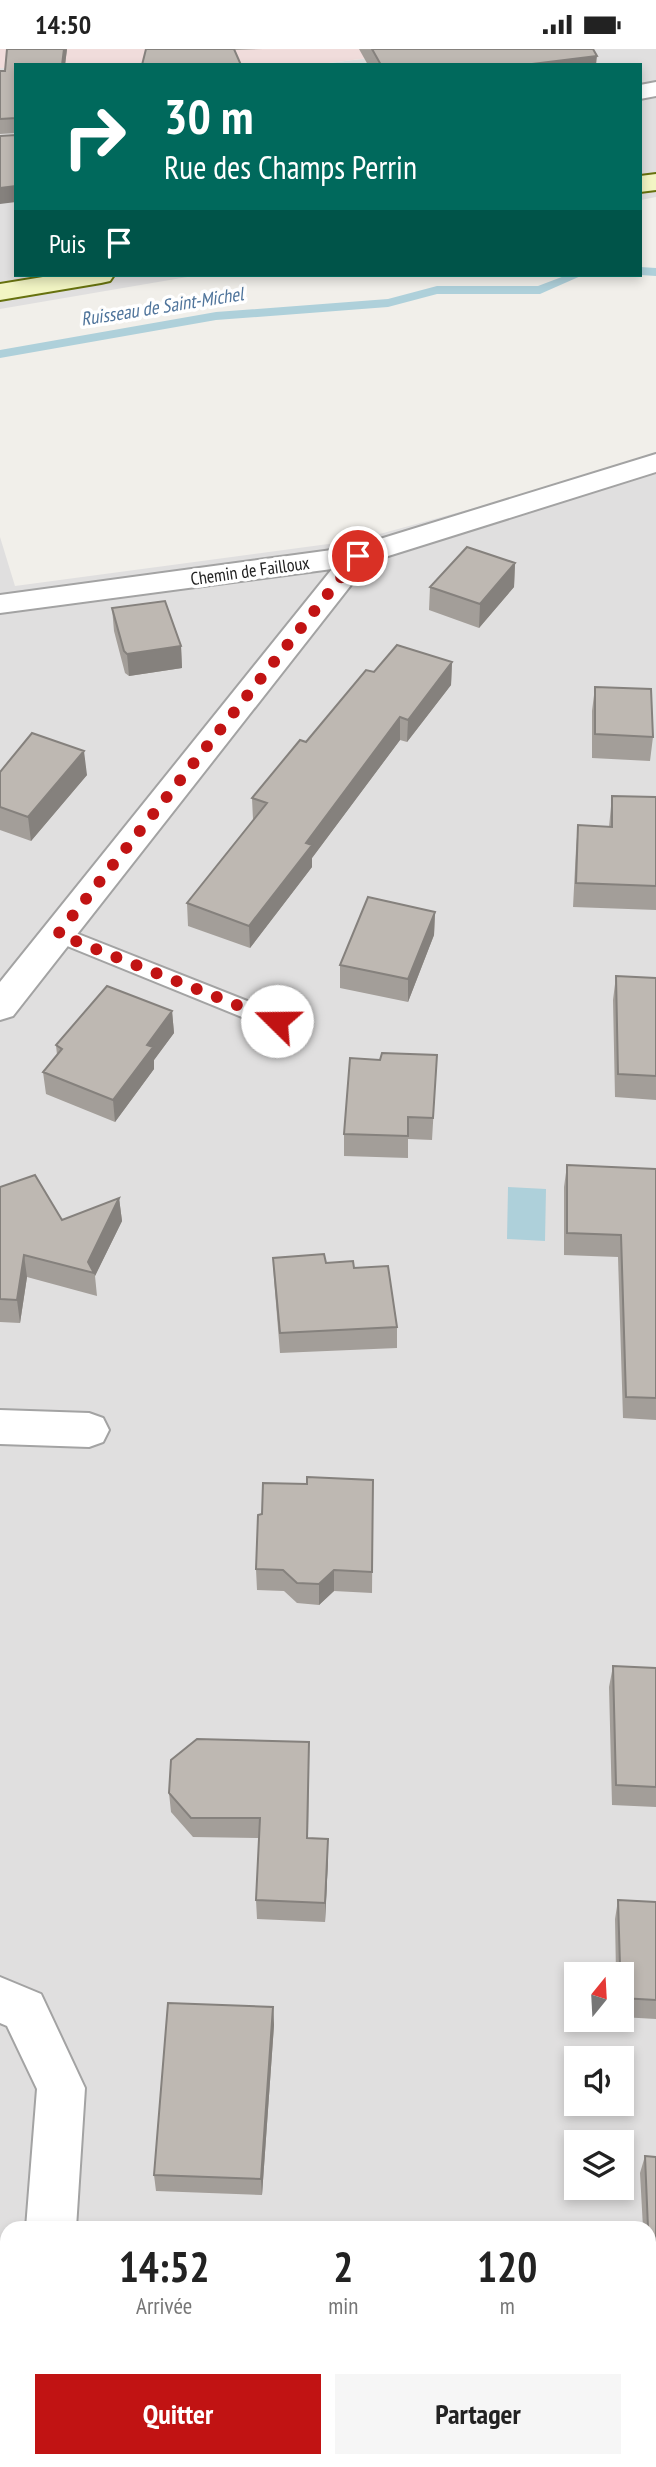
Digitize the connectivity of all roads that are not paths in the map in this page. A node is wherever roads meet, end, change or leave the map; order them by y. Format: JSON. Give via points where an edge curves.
{"nodes":[{"id":1,"x":89,"y":277,"type":"edge"},
{"id":2,"x":0,"y":292,"type":"edge"},
{"id":3,"x":656,"y":463,"type":"edge"},
{"id":4,"x":358,"y":556,"type":"junction"},
{"id":5,"x":0,"y":604,"type":"edge"},
{"id":6,"x":58,"y":934,"type":"junction"},
{"id":7,"x":0,"y":1007,"type":"edge"},
{"id":8,"x":277,"y":1021,"type":"dead end"},
{"id":9,"x":0,"y":1427,"type":"edge"},
{"id":10,"x":89,"y":1430,"type":"dead end"},
{"id":11,"x":0,"y":2000,"type":"edge"},
{"id":12,"x":52,"y":2221,"type":"edge"}],
"edges":[{"from":1,"to":2,"type":"main road"},
{"from":3,"to":4,"type":"street","name":"Chemin de Failloux"},
{"from":4,"to":5,"type":"street","name":"Chemin de Failloux"},
{"from":4,"to":6,"type":"street"},
{"from":6,"to":7,"type":"street"},
{"from":6,"to":8,"type":"lane"},
{"from":9,"to":10,"type":"street"},
{"from":11,"to":12,"type":"street","via":[[24,2010],[61,2088]]}]}
